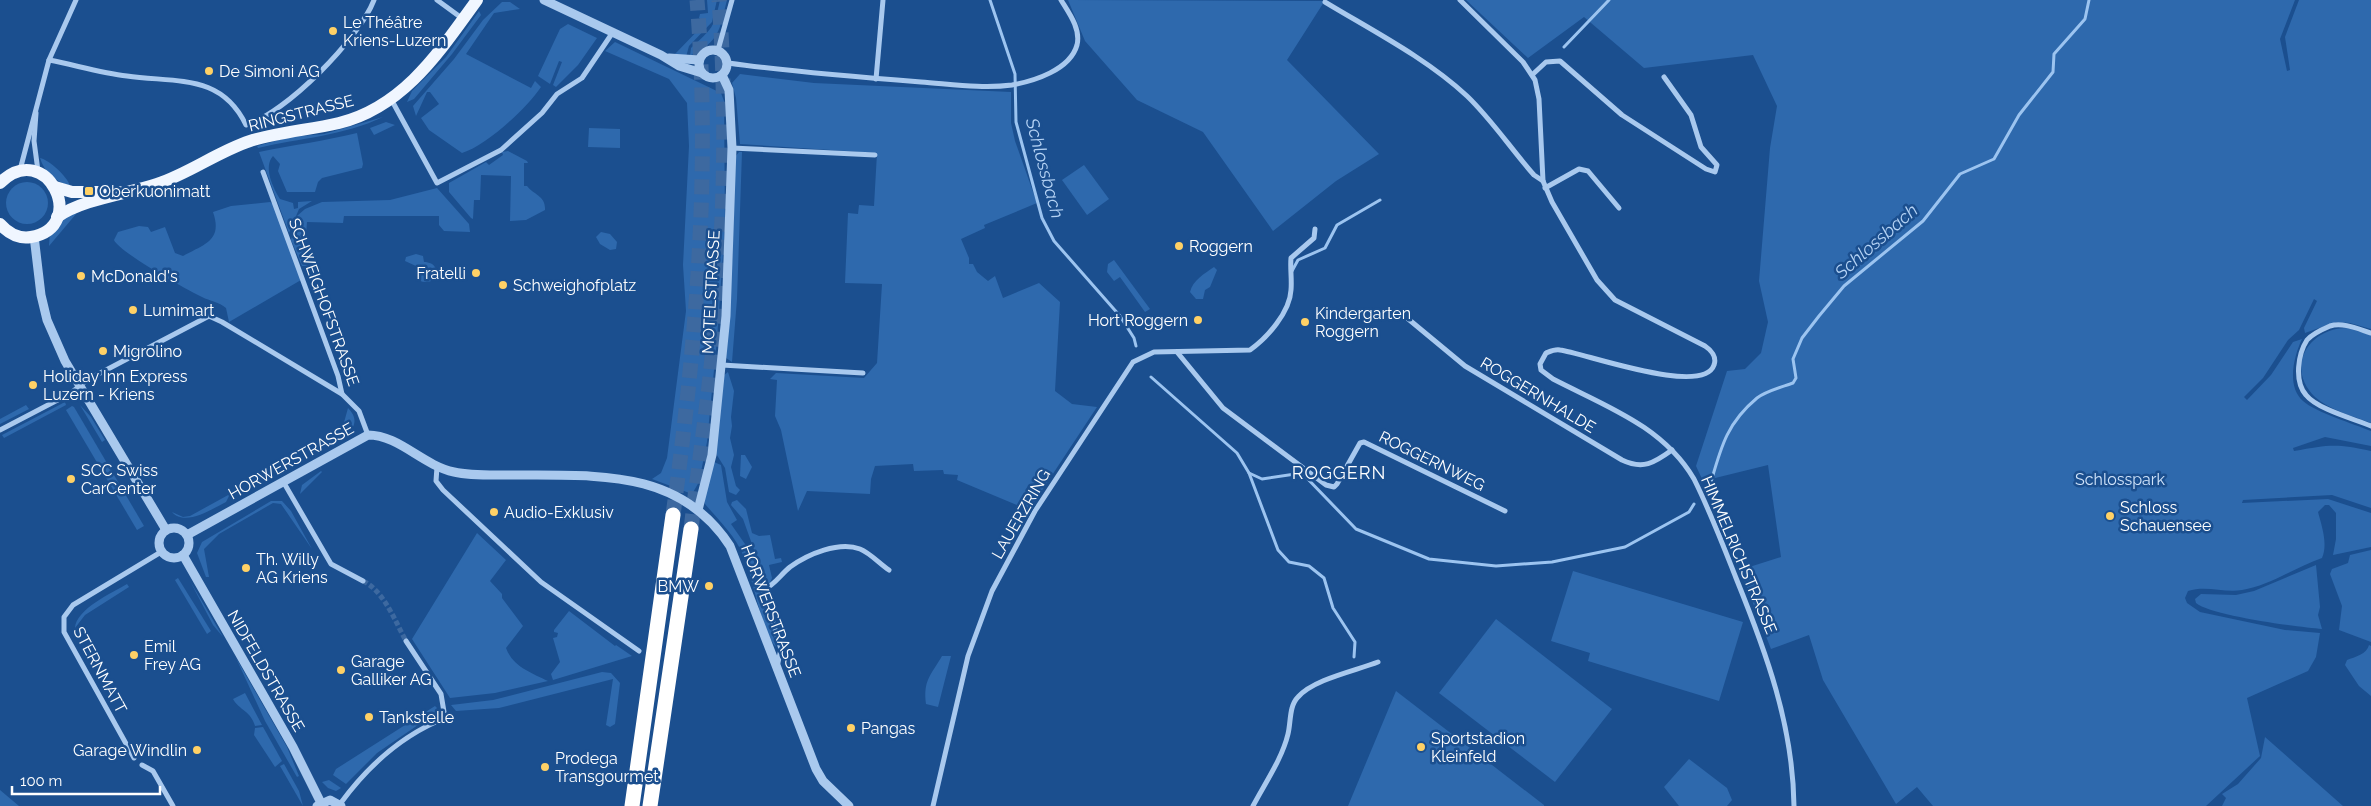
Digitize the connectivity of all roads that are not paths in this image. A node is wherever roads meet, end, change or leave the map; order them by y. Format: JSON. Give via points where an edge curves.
{"nodes":[{"id":1,"x":76,"y":0,"type":"edge"},
{"id":2,"x":374,"y":0,"type":"edge"},
{"id":3,"x":437,"y":0,"type":"edge"},
{"id":4,"x":477,"y":0,"type":"edge"},
{"id":5,"x":732,"y":0,"type":"edge"},
{"id":6,"x":883,"y":0,"type":"edge"},
{"id":7,"x":1061,"y":0,"type":"edge"},
{"id":8,"x":1460,"y":0,"type":"edge"},
{"id":9,"x":547,"y":1,"type":"edge"},
{"id":10,"x":1325,"y":2,"type":"dead end"},
{"id":11,"x":463,"y":20,"type":"junction"},
{"id":12,"x":613,"y":32,"type":"junction"},
{"id":13,"x":718,"y":50,"type":"junction"},
{"id":14,"x":667,"y":58,"type":"junction"},
{"id":15,"x":49,"y":60,"type":"junction"},
{"id":16,"x":699,"y":60,"type":"junction"},
{"id":17,"x":728,"y":63,"type":"junction"},
{"id":18,"x":702,"y":73,"type":"junction"},
{"id":19,"x":722,"y":75,"type":"junction"},
{"id":20,"x":1532,"y":75,"type":"junction"},
{"id":21,"x":1664,"y":77,"type":"dead end"},
{"id":22,"x":876,"y":78,"type":"junction"},
{"id":23,"x":38,"y":97,"type":"junction"},
{"id":24,"x":391,"y":98,"type":"junction"},
{"id":25,"x":732,"y":148,"type":"junction"},
{"id":26,"x":875,"y":155,"type":"dead end"},
{"id":27,"x":20,"y":171,"type":"junction"},
{"id":28,"x":263,"y":172,"type":"dead end"},
{"id":29,"x":38,"y":173,"type":"junction"},
{"id":30,"x":2,"y":180,"type":"edge"},
{"id":31,"x":1543,"y":181,"type":"junction"},
{"id":32,"x":55,"y":187,"type":"junction"},
{"id":33,"x":1545,"y":188,"type":"junction"},
{"id":34,"x":124,"y":193,"type":"junction"},
{"id":35,"x":1619,"y":208,"type":"dead end"},
{"id":36,"x":57,"y":217,"type":"junction"},
{"id":37,"x":1316,"y":229,"type":"dead end"},
{"id":38,"x":3,"y":230,"type":"edge"},
{"id":39,"x":34,"y":236,"type":"junction"},
{"id":40,"x":1401,"y":313,"type":"dead end"},
{"id":41,"x":2371,"y":333,"type":"edge"},
{"id":42,"x":1176,"y":352,"type":"junction"},
{"id":43,"x":722,"y":365,"type":"junction"},
{"id":44,"x":863,"y":373,"type":"dead end"},
{"id":45,"x":81,"y":385,"type":"junction"},
{"id":46,"x":342,"y":394,"type":"junction"},
{"id":47,"x":2371,"y":426,"type":"edge"},
{"id":48,"x":0,"y":430,"type":"edge"},
{"id":49,"x":368,"y":435,"type":"junction"},
{"id":50,"x":1672,"y":450,"type":"junction"},
{"id":51,"x":437,"y":467,"type":"junction"},
{"id":52,"x":284,"y":483,"type":"junction"},
{"id":53,"x":698,"y":510,"type":"junction"},
{"id":54,"x":1505,"y":511,"type":"dead end"},
{"id":55,"x":673,"y":515,"type":"tunnel mouth"},
{"id":56,"x":690,"y":529,"type":"tunnel mouth"},
{"id":57,"x":166,"y":530,"type":"junction"},
{"id":58,"x":187,"y":535,"type":"junction"},
{"id":59,"x":161,"y":552,"type":"junction"},
{"id":60,"x":183,"y":555,"type":"junction"},
{"id":61,"x":889,"y":570,"type":"dead end"},
{"id":62,"x":363,"y":581,"type":"tunnel mouth"},
{"id":63,"x":406,"y":641,"type":"tunnel mouth"},
{"id":64,"x":639,"y":652,"type":"dead end"},
{"id":65,"x":1378,"y":662,"type":"dead end"},
{"id":66,"x":777,"y":666,"type":"junction"},
{"id":67,"x":134,"y":758,"type":"dead end"},
{"id":68,"x":142,"y":765,"type":"dead end"},
{"id":69,"x":319,"y":804,"type":"edge"},
{"id":70,"x":340,"y":805,"type":"edge"},
{"id":71,"x":174,"y":806,"type":"edge"},
{"id":72,"x":632,"y":806,"type":"edge"},
{"id":73,"x":650,"y":806,"type":"edge"},
{"id":74,"x":849,"y":806,"type":"edge"},
{"id":75,"x":933,"y":806,"type":"edge"},
{"id":76,"x":1254,"y":806,"type":"edge"},
{"id":77,"x":1794,"y":806,"type":"edge"}],
"edges":[{"from":1,"to":15,"type":"street"},
{"from":2,"to":15,"type":"street","via":[[363,22],[322,70],[269,115],[246,125],[229,99],[201,84],[118,75]]},
{"from":3,"to":11,"type":"street"},
{"from":4,"to":11,"type":"main road","name":"RINGSTRASSE"},
{"from":5,"to":13,"type":"street"},
{"from":6,"to":22,"type":"street"},
{"from":7,"to":22,"type":"street","via":[[1076,26],[1077,47],[1054,71],[1011,85]]},
{"from":8,"to":20,"type":"street","name":"HIMMELRICHSTRASSE","via":[[1523,62]]},
{"from":9,"to":12,"type":"street"},
{"from":10,"to":31,"type":"street","name":"HIMMELRICHSTRASSE","via":[[1457,87]]},
{"from":11,"to":24,"type":"main road","name":"RINGSTRASSE","via":[[425,70]]},
{"from":12,"to":14,"type":"street"},
{"from":12,"to":24,"type":"street","via":[[582,78],[557,94],[501,150],[437,183]]},
{"from":13,"to":16,"type":"street","via":[[707,51]]},
{"from":13,"to":17,"type":"street"},
{"from":14,"to":16,"type":"street"},
{"from":14,"to":18,"type":"street"},
{"from":15,"to":23,"type":"street"},
{"from":16,"to":18,"type":"street"},
{"from":17,"to":19,"type":"street"},
{"from":17,"to":22,"type":"street"},
{"from":18,"to":19,"type":"street","via":[[710,78]]},
{"from":19,"to":25,"type":"street","name":"MOTELSTRASSE","via":[[729,90]]},
{"from":20,"to":21,"type":"street","via":[[1546,62],[1560,61],[1622,115],[1715,172],[1717,165],[1700,144],[1691,115]]},
{"from":20,"to":31,"type":"street","name":"HIMMELRICHSTRASSE","via":[[1539,93]]},
{"from":23,"to":27,"type":"street"},
{"from":23,"to":29,"type":"street","via":[[34,141]]},
{"from":24,"to":34,"type":"main road","name":"RINGSTRASSE","via":[[351,119],[241,144],[176,177]]},
{"from":25,"to":26,"type":"street"},
{"from":25,"to":43,"type":"street","name":"MOTELSTRASSE"},
{"from":27,"to":29,"type":"main road"},
{"from":27,"to":30,"type":"main road"},
{"from":28,"to":46,"type":"street","name":"SCHWEIGHOFSTRASSE"},
{"from":29,"to":32,"type":"main road"},
{"from":31,"to":33,"type":"street","name":"HIMMELRICHSTRASSE"},
{"from":32,"to":34,"type":"main road","name":"RINGSTRASSE","via":[[75,192]]},
{"from":32,"to":36,"type":"main road","via":[[60,204]]},
{"from":33,"to":35,"type":"street","via":[[1579,169],[1588,170]]},
{"from":33,"to":50,"type":"street","name":"HIMMELRICHSTRASSE","via":[[1596,280],[1608,293],[1619,302],[1705,346],[1713,354],[1714,364],[1704,374],[1667,374],[1634,370],[1555,350],[1543,356],[1541,370],[1553,380],[1639,423]]},
{"from":34,"to":36,"type":"main road","name":"RINGSTRASSE","via":[[77,206]]},
{"from":36,"to":39,"type":"main road","name":"RINGSTRASSE","via":[[46,231]]},
{"from":37,"to":42,"type":"street","via":[[1314,238],[1291,258],[1289,300],[1258,345],[1250,350]]},
{"from":38,"to":39,"type":"main road","via":[[22,237]]},
{"from":39,"to":45,"type":"street","via":[[47,320],[65,361]]},
{"from":40,"to":50,"type":"street","name":"ROGGERNHALDE","via":[[1465,366],[1622,460],[1633,465],[1650,464]]},
{"from":41,"to":47,"type":"street","via":[[2349,326],[2331,326],[2308,340],[2298,368],[2305,395],[2318,404]]},
{"from":42,"to":54,"type":"street","name":"ROGGERNWEG","via":[[1223,408],[1326,485],[1334,487],[1337,484],[1360,443],[1364,442]]},
{"from":42,"to":75,"type":"street","name":"LAUERZRING","via":[[1154,352],[1133,362],[1034,510],[984,609],[968,656]]},
{"from":43,"to":44,"type":"street"},
{"from":43,"to":53,"type":"street","name":"MOTELSTRASSE","via":[[712,455]]},
{"from":45,"to":46,"type":"street","via":[[208,316]]},
{"from":45,"to":48,"type":"street"},
{"from":45,"to":57,"type":"street"},
{"from":46,"to":49,"type":"street","name":"SCHWEIGHOFSTRASSE","via":[[359,411]]},
{"from":49,"to":51,"type":"street","name":"HORWERSTRASSE","via":[[385,436]]},
{"from":49,"to":52,"type":"street","name":"HORWERSTRASSE"},
{"from":50,"to":77,"type":"street","name":"HIMMELRICHSTRASSE","via":[[1688,469],[1706,504],[1766,650],[1790,746]]},
{"from":51,"to":53,"type":"street","name":"HORWERSTRASSE","via":[[470,474],[614,477],[663,490]]},
{"from":51,"to":64,"type":"street","via":[[436,481],[443,490],[526,570]]},
{"from":52,"to":58,"type":"street","name":"HORWERSTRASSE"},
{"from":52,"to":62,"type":"street","via":[[331,564]]},
{"from":53,"to":66,"type":"street","name":"HORWERSTRASSE","via":[[712,521],[730,546]]},
{"from":55,"to":72,"type":"highway"},
{"from":56,"to":73,"type":"highway"},
{"from":57,"to":58,"type":"street","via":[[178,528]]},
{"from":57,"to":59,"type":"street","via":[[158,540]]},
{"from":58,"to":60,"type":"street","via":[[189,546]]},
{"from":59,"to":60,"type":"street","via":[[171,558]]},
{"from":59,"to":67,"type":"street","name":"STERNMATT","via":[[73,606],[63,624],[64,632]]},
{"from":60,"to":69,"type":"street","name":"NIDFELDSTRASSE","via":[[293,748]]},
{"from":61,"to":66,"type":"street","via":[[862,550],[844,546],[802,560],[763,590],[781,649]]},
{"from":63,"to":70,"type":"street","via":[[441,694],[445,718],[430,724],[380,758]]},
{"from":65,"to":76,"type":"street","via":[[1321,683],[1298,697],[1292,706],[1282,751]]},
{"from":66,"to":74,"type":"street","name":"HORWERSTRASSE","via":[[816,769],[823,781]]},
{"from":68,"to":71,"type":"street","via":[[153,771]]},
{"from":69,"to":70,"type":"street","via":[[330,800]]}]}
